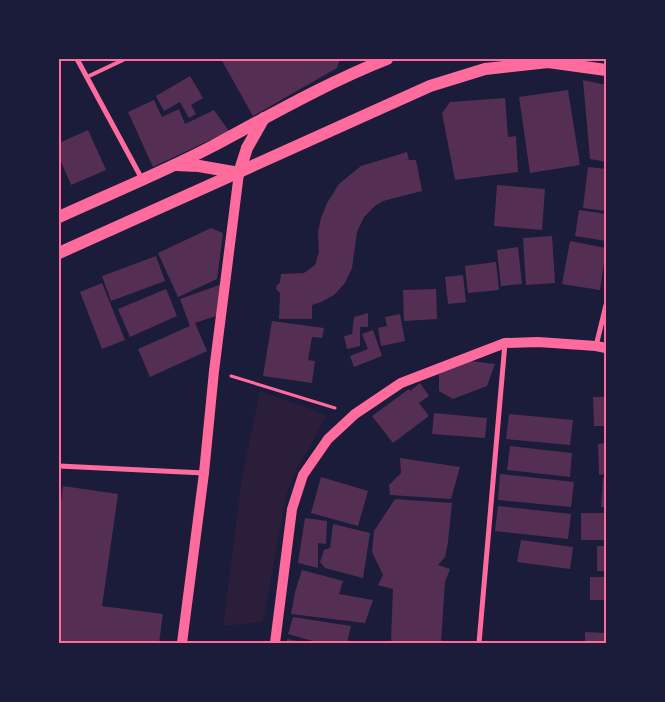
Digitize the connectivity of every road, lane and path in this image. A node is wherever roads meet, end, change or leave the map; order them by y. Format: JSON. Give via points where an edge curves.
{"nodes":[{"id":1,"x":77,"y":59,"type":"edge"},
{"id":2,"x":125,"y":59,"type":"edge"},
{"id":3,"x":387,"y":59,"type":"edge"},
{"id":4,"x":361,"y":63,"type":"edge"},
{"id":5,"x":606,"y":70,"type":"edge"},
{"id":6,"x":87,"y":77,"type":"junction"},
{"id":7,"x":265,"y":118,"type":"junction"},
{"id":8,"x":173,"y":165,"type":"junction"},
{"id":9,"x":239,"y":173,"type":"junction"},
{"id":10,"x":142,"y":179,"type":"junction"},
{"id":11,"x":59,"y":217,"type":"edge"},
{"id":12,"x":59,"y":253,"type":"edge"},
{"id":13,"x":606,"y":304,"type":"edge"},
{"id":14,"x":505,"y":343,"type":"junction"},
{"id":15,"x":601,"y":347,"type":"edge"},
{"id":16,"x":214,"y":370,"type":"junction"},
{"id":17,"x":355,"y":414,"type":"junction"},
{"id":18,"x":59,"y":466,"type":"edge"},
{"id":19,"x":204,"y":474,"type":"junction"},
{"id":20,"x":182,"y":643,"type":"edge"},
{"id":21,"x":275,"y":643,"type":"edge"},
{"id":22,"x":479,"y":643,"type":"edge"}],
"edges":[{"from":1,"to":6,"type":"street"},
{"from":2,"to":6,"type":"lane"},
{"from":3,"to":4,"type":"main road"},
{"from":4,"to":7,"type":"main road"},
{"from":5,"to":9,"type":"main road","via":[[548,62],[485,69],[430,86]]},
{"from":6,"to":10,"type":"street"},
{"from":7,"to":8,"type":"main road"},
{"from":7,"to":9,"type":"main road","via":[[247,148]]},
{"from":8,"to":9,"type":"main road"},
{"from":8,"to":10,"type":"main road"},
{"from":9,"to":12,"type":"main road"},
{"from":9,"to":16,"type":"main road"},
{"from":10,"to":11,"type":"main road"},
{"from":13,"to":15,"type":"street"},
{"from":14,"to":15,"type":"main road"},
{"from":14,"to":17,"type":"main road","via":[[401,383]]},
{"from":14,"to":22,"type":"street"},
{"from":16,"to":17,"type":"path"},
{"from":16,"to":19,"type":"main road"},
{"from":17,"to":21,"type":"main road","via":[[328,439],[303,475],[292,509]]},
{"from":18,"to":19,"type":"street"},
{"from":19,"to":20,"type":"main road"}]}
